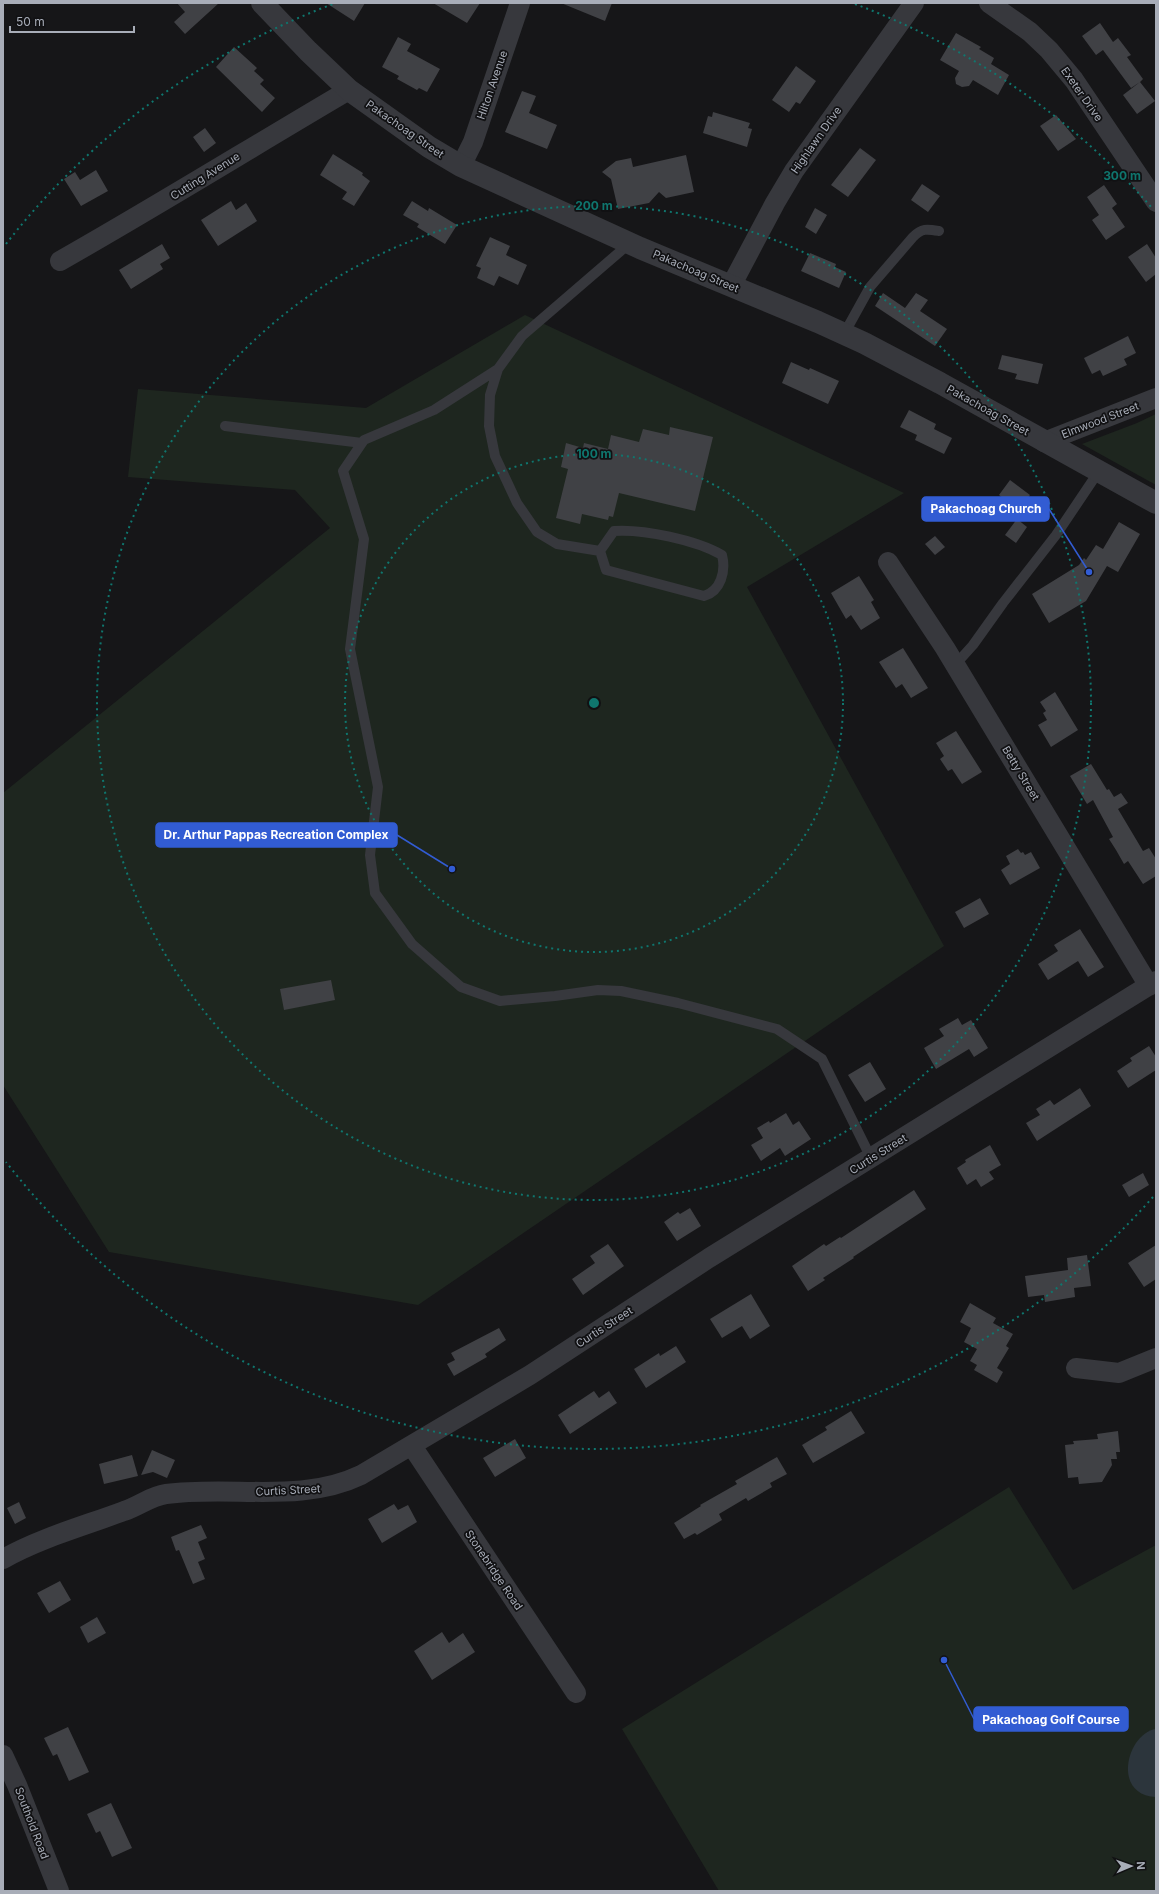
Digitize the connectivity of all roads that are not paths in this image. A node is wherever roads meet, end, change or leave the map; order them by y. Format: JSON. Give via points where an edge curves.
{"nodes":[{"id":1,"x":262,"y":3,"type":"edge"},
{"id":2,"x":520,"y":3,"type":"edge"},
{"id":3,"x":914,"y":3,"type":"edge"},
{"id":4,"x":989,"y":3,"type":"edge"},
{"id":5,"x":349,"y":90,"type":"junction"},
{"id":6,"x":461,"y":166,"type":"junction"},
{"id":7,"x":1156,"y":202,"type":"edge"},
{"id":8,"x":939,"y":231,"type":"dead end"},
{"id":9,"x":630,"y":243,"type":"junction"},
{"id":10,"x":60,"y":261,"type":"dead end"},
{"id":11,"x":731,"y":286,"type":"junction"},
{"id":12,"x":844,"y":334,"type":"junction"},
{"id":13,"x":498,"y":369,"type":"junction"},
{"id":14,"x":1156,"y":398,"type":"edge"},
{"id":15,"x":225,"y":426,"type":"dead end"},
{"id":16,"x":1044,"y":442,"type":"junction"},
{"id":17,"x":362,"y":443,"type":"junction"},
{"id":18,"x":1099,"y":472,"type":"junction"},
{"id":19,"x":1156,"y":503,"type":"edge"},
{"id":20,"x":600,"y":550,"type":"junction"},
{"id":21,"x":888,"y":562,"type":"dead end"},
{"id":22,"x":955,"y":665,"type":"junction"},
{"id":23,"x":1152,"y":983,"type":"edge"},
{"id":24,"x":871,"y":1158,"type":"junction"},
{"id":25,"x":1156,"y":1358,"type":"edge"},
{"id":26,"x":1076,"y":1368,"type":"dead end"},
{"id":27,"x":412,"y":1446,"type":"junction"},
{"id":28,"x":6,"y":1558,"type":"edge"},
{"id":29,"x":576,"y":1693,"type":"dead end"},
{"id":30,"x":3,"y":1755,"type":"edge"},
{"id":31,"x":59,"y":1891,"type":"edge"}],
"edges":[{"from":1,"to":5,"type":"street","name":"Pakachoag Street"},
{"from":2,"to":6,"type":"street","name":"Hilton Avenue","via":[[473,142]]},
{"from":3,"to":11,"type":"street","name":"Highlawn Drive","via":[[794,172]]},
{"from":4,"to":7,"type":"street","name":"Exeter Drive","via":[[1030,32],[1049,50],[1074,80]]},
{"from":5,"to":6,"type":"street","name":"Pakachoag Street","via":[[429,148]]},
{"from":5,"to":10,"type":"street","name":"Cutting Avenue","via":[[149,211]]},
{"from":6,"to":9,"type":"street","name":"Pakachoag Street"},
{"from":8,"to":12,"type":"lane","via":[[920,230],[913,237],[870,287]]},
{"from":9,"to":11,"type":"street","name":"Pakachoag Street"},
{"from":9,"to":13,"type":"lane","via":[[522,336]]},
{"from":11,"to":12,"type":"street","name":"Pakachoag Street"},
{"from":12,"to":16,"type":"street","name":"Pakachoag Street","via":[[940,383]]},
{"from":13,"to":17,"type":"lane","via":[[434,410]]},
{"from":13,"to":20,"type":"lane","via":[[490,395],[489,426],[495,456],[517,503],[537,532],[557,544]]},
{"from":14,"to":16,"type":"street","name":"Elmwood Street"},
{"from":15,"to":17,"type":"lane"},
{"from":16,"to":18,"type":"street","name":"Pakachoag Street"},
{"from":17,"to":24,"type":"lane","via":[[343,470],[364,539],[350,649],[378,787],[370,855],[375,893],[412,944],[462,987],[500,1001],[598,990],[621,991],[777,1029],[822,1059]]},
{"from":18,"to":19,"type":"street","name":"Pakachoag Street"},
{"from":18,"to":22,"type":"lane","via":[[1056,535]]},
{"from":20,"to":20,"type":"lane","via":[[614,531],[630,530],[712,549],[722,555],[724,562],[719,586],[712,594],[704,596],[606,570]]},
{"from":21,"to":22,"type":"street","name":"Betty Street"},
{"from":22,"to":23,"type":"street","name":"Betty Street"},
{"from":23,"to":24,"type":"street","name":"Curtis Street"},
{"from":24,"to":27,"type":"street","name":"Curtis Street","via":[[537,1370]]},
{"from":25,"to":26,"type":"street","via":[[1119,1374]]},
{"from":27,"to":28,"type":"street","name":"Curtis Street","via":[[361,1475],[316,1490],[199,1492],[154,1497]]},
{"from":27,"to":29,"type":"street","name":"Stonebridge Road"},
{"from":30,"to":31,"type":"street","name":"Southold Road"}]}
